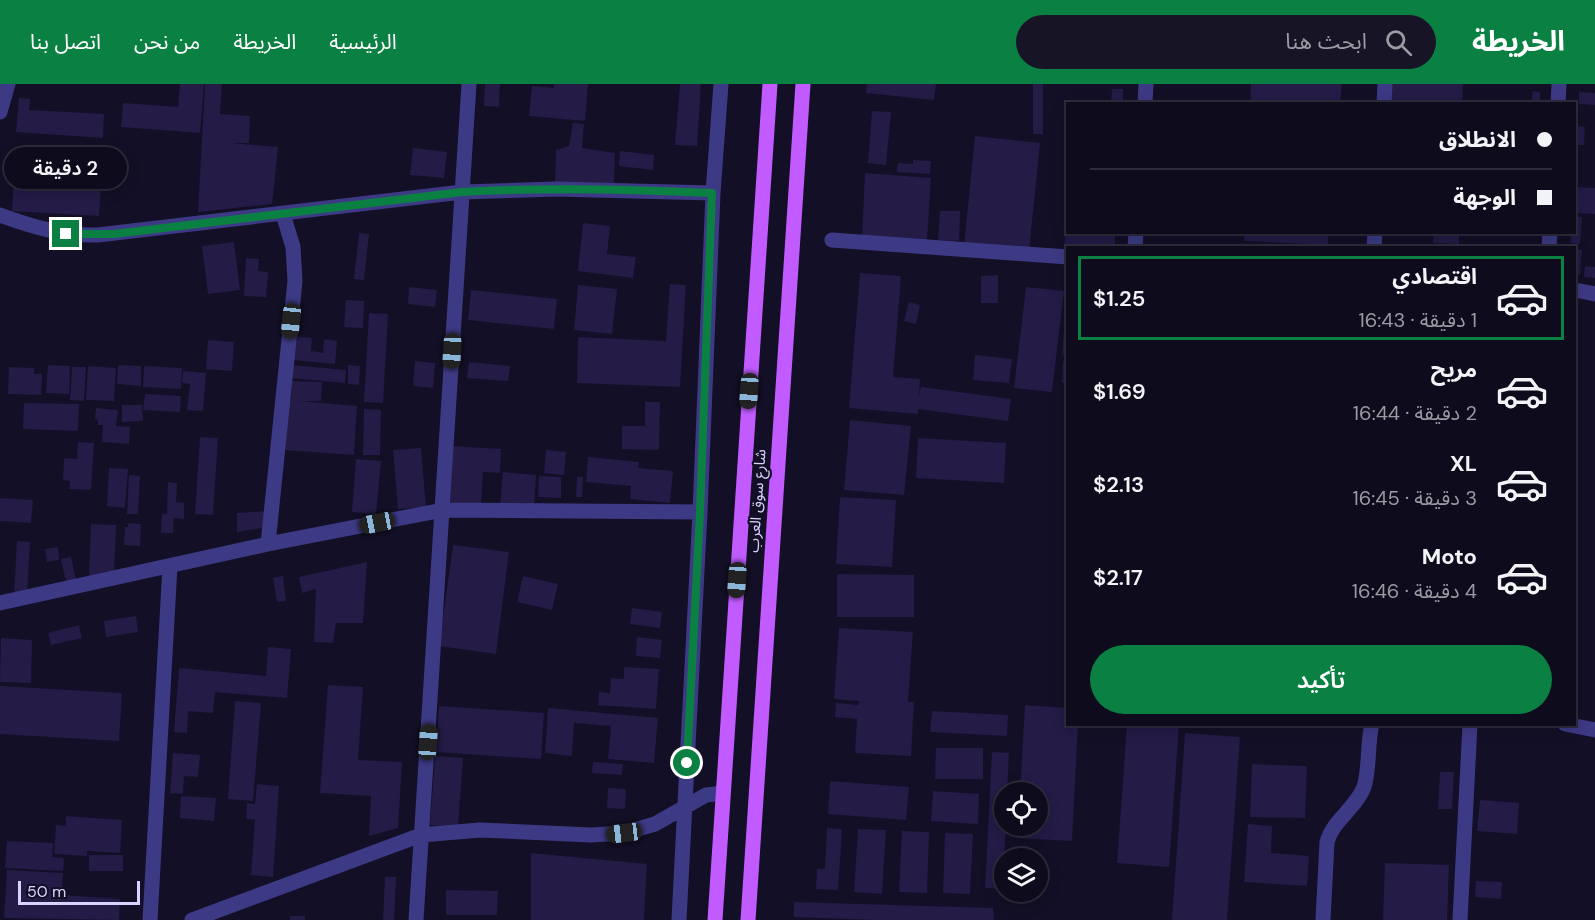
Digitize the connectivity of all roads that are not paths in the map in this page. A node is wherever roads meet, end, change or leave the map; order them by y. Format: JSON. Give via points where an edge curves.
{"nodes":[{"id":1,"x":8,"y":84,"type":"edge"},
{"id":2,"x":469,"y":84,"type":"edge"},
{"id":3,"x":721,"y":84,"type":"edge"},
{"id":4,"x":770,"y":84,"type":"edge"},
{"id":5,"x":803,"y":84,"type":"edge"},
{"id":6,"x":1146,"y":84,"type":"edge"},
{"id":7,"x":1385,"y":84,"type":"edge"},
{"id":8,"x":1559,"y":84,"type":"edge"},
{"id":9,"x":1145,"y":102,"type":"edge"},
{"id":10,"x":1384,"y":102,"type":"edge"},
{"id":11,"x":1558,"y":102,"type":"edge"},
{"id":12,"x":0,"y":112,"type":"edge"},
{"id":13,"x":462,"y":192,"type":"junction"},
{"id":14,"x":712,"y":193,"type":"junction"},
{"id":15,"x":0,"y":214,"type":"edge"},
{"id":16,"x":283,"y":214,"type":"junction"},
{"id":17,"x":832,"y":240,"type":"dead end"},
{"id":18,"x":1066,"y":257,"type":"edge"},
{"id":19,"x":1576,"y":290,"type":"edge"},
{"id":20,"x":1595,"y":294,"type":"edge"},
{"id":21,"x":443,"y":510,"type":"junction"},
{"id":22,"x":700,"y":512,"type":"junction"},
{"id":23,"x":268,"y":544,"type":"junction"},
{"id":24,"x":170,"y":566,"type":"junction"},
{"id":25,"x":0,"y":603,"type":"edge"},
{"id":26,"x":1372,"y":726,"type":"edge"},
{"id":27,"x":1470,"y":726,"type":"edge"},
{"id":28,"x":1575,"y":726,"type":"edge"},
{"id":29,"x":1595,"y":730,"type":"edge"},
{"id":30,"x":723,"y":793,"type":"junction"},
{"id":31,"x":684,"y":808,"type":"junction"},
{"id":32,"x":421,"y":835,"type":"junction"},
{"id":33,"x":150,"y":920,"type":"edge"},
{"id":34,"x":192,"y":920,"type":"edge"},
{"id":35,"x":416,"y":920,"type":"edge"},
{"id":36,"x":679,"y":920,"type":"edge"},
{"id":37,"x":714,"y":920,"type":"edge"},
{"id":38,"x":748,"y":920,"type":"edge"},
{"id":39,"x":1323,"y":920,"type":"edge"},
{"id":40,"x":1460,"y":920,"type":"edge"}],
"edges":[{"from":1,"to":12,"type":"street"},
{"from":2,"to":13,"type":"street"},
{"from":3,"to":14,"type":"street"},
{"from":4,"to":30,"type":"main road"},
{"from":5,"to":38,"type":"main road","name":"شارع سوق العرب"},
{"from":6,"to":9,"type":"street"},
{"from":7,"to":10,"type":"street"},
{"from":8,"to":11,"type":"street"},
{"from":13,"to":14,"type":"street","via":[[556,189]]},
{"from":13,"to":16,"type":"street"},
{"from":13,"to":21,"type":"street"},
{"from":14,"to":22,"type":"street"},
{"from":15,"to":16,"type":"street","via":[[50,232],[91,236]]},
{"from":16,"to":23,"type":"street","via":[[293,247],[295,281]]},
{"from":17,"to":18,"type":"street"},
{"from":19,"to":20,"type":"street"},
{"from":21,"to":22,"type":"street"},
{"from":21,"to":23,"type":"street"},
{"from":21,"to":32,"type":"street"},
{"from":22,"to":31,"type":"street"},
{"from":23,"to":24,"type":"street"},
{"from":24,"to":25,"type":"street"},
{"from":24,"to":33,"type":"street"},
{"from":26,"to":39,"type":"street","via":[[1364,786],[1330,832],[1327,842]]},
{"from":27,"to":40,"type":"street"},
{"from":28,"to":29,"type":"street"},
{"from":30,"to":31,"type":"street","via":[[706,795]]},
{"from":30,"to":37,"type":"main road"},
{"from":31,"to":32,"type":"street","via":[[655,824],[608,835],[480,830]]},
{"from":31,"to":36,"type":"street"},
{"from":32,"to":34,"type":"street"},
{"from":32,"to":35,"type":"street"}]}
